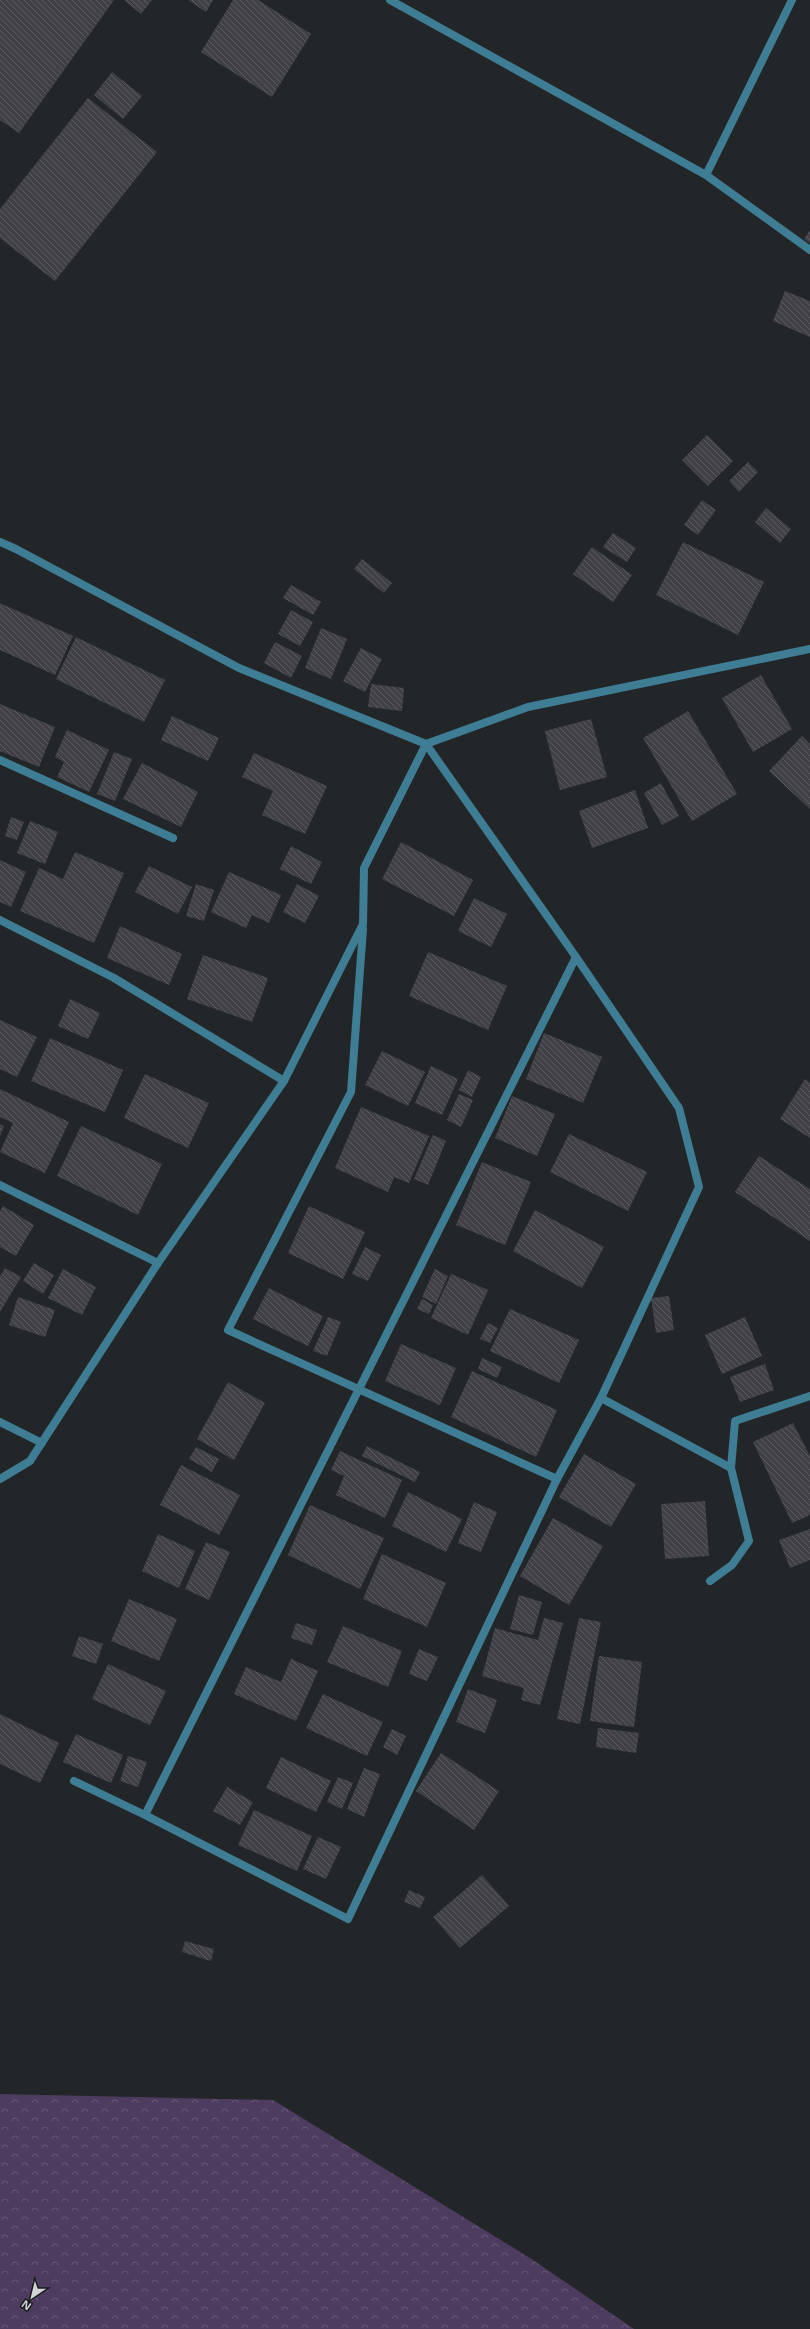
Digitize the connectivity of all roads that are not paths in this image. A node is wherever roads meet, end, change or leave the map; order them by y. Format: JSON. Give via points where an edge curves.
{"nodes":[{"id":1,"x":390,"y":0,"type":"edge"},
{"id":2,"x":792,"y":0,"type":"edge"},
{"id":3,"x":706,"y":175,"type":"junction"},
{"id":4,"x":810,"y":250,"type":"edge"},
{"id":5,"x":0,"y":542,"type":"edge"},
{"id":6,"x":810,"y":649,"type":"edge"},
{"id":7,"x":426,"y":744,"type":"junction"},
{"id":8,"x":0,"y":760,"type":"edge"},
{"id":9,"x":173,"y":838,"type":"dead end"},
{"id":10,"x":0,"y":920,"type":"edge"},
{"id":11,"x":363,"y":924,"type":"junction"},
{"id":12,"x":576,"y":957,"type":"junction"},
{"id":13,"x":284,"y":1081,"type":"junction"},
{"id":14,"x":0,"y":1185,"type":"edge"},
{"id":15,"x":158,"y":1264,"type":"junction"},
{"id":16,"x":358,"y":1388,"type":"junction"},
{"id":17,"x":810,"y":1396,"type":"edge"},
{"id":18,"x":600,"y":1398,"type":"junction"},
{"id":19,"x":0,"y":1422,"type":"edge"},
{"id":20,"x":42,"y":1443,"type":"junction"},
{"id":21,"x":731,"y":1468,"type":"junction"},
{"id":22,"x":0,"y":1479,"type":"edge"},
{"id":23,"x":557,"y":1479,"type":"junction"},
{"id":24,"x":710,"y":1581,"type":"dead end"},
{"id":25,"x":74,"y":1781,"type":"dead end"},
{"id":26,"x":145,"y":1815,"type":"junction"}],
"edges":[{"from":1,"to":3,"type":"street"},
{"from":2,"to":3,"type":"street"},
{"from":3,"to":4,"type":"street"},
{"from":5,"to":7,"type":"street","via":[[16,548],[239,668]]},
{"from":6,"to":7,"type":"street","via":[[528,707]]},
{"from":7,"to":11,"type":"street","via":[[364,868]]},
{"from":7,"to":12,"type":"street"},
{"from":8,"to":9,"type":"street"},
{"from":10,"to":13,"type":"street","via":[[114,978]]},
{"from":11,"to":13,"type":"street"},
{"from":11,"to":16,"type":"street","via":[[351,1092],[228,1330]]},
{"from":12,"to":16,"type":"street"},
{"from":12,"to":18,"type":"street","via":[[679,1108],[699,1187]]},
{"from":13,"to":15,"type":"street"},
{"from":14,"to":15,"type":"street"},
{"from":15,"to":20,"type":"street"},
{"from":16,"to":23,"type":"street"},
{"from":16,"to":26,"type":"street"},
{"from":17,"to":21,"type":"street","via":[[735,1421]]},
{"from":18,"to":21,"type":"street"},
{"from":18,"to":23,"type":"street"},
{"from":19,"to":20,"type":"street"},
{"from":20,"to":22,"type":"street","via":[[30,1461]]},
{"from":21,"to":24,"type":"street","via":[[749,1541],[732,1565]]},
{"from":23,"to":26,"type":"street","via":[[348,1919]]},
{"from":25,"to":26,"type":"street"}]}
